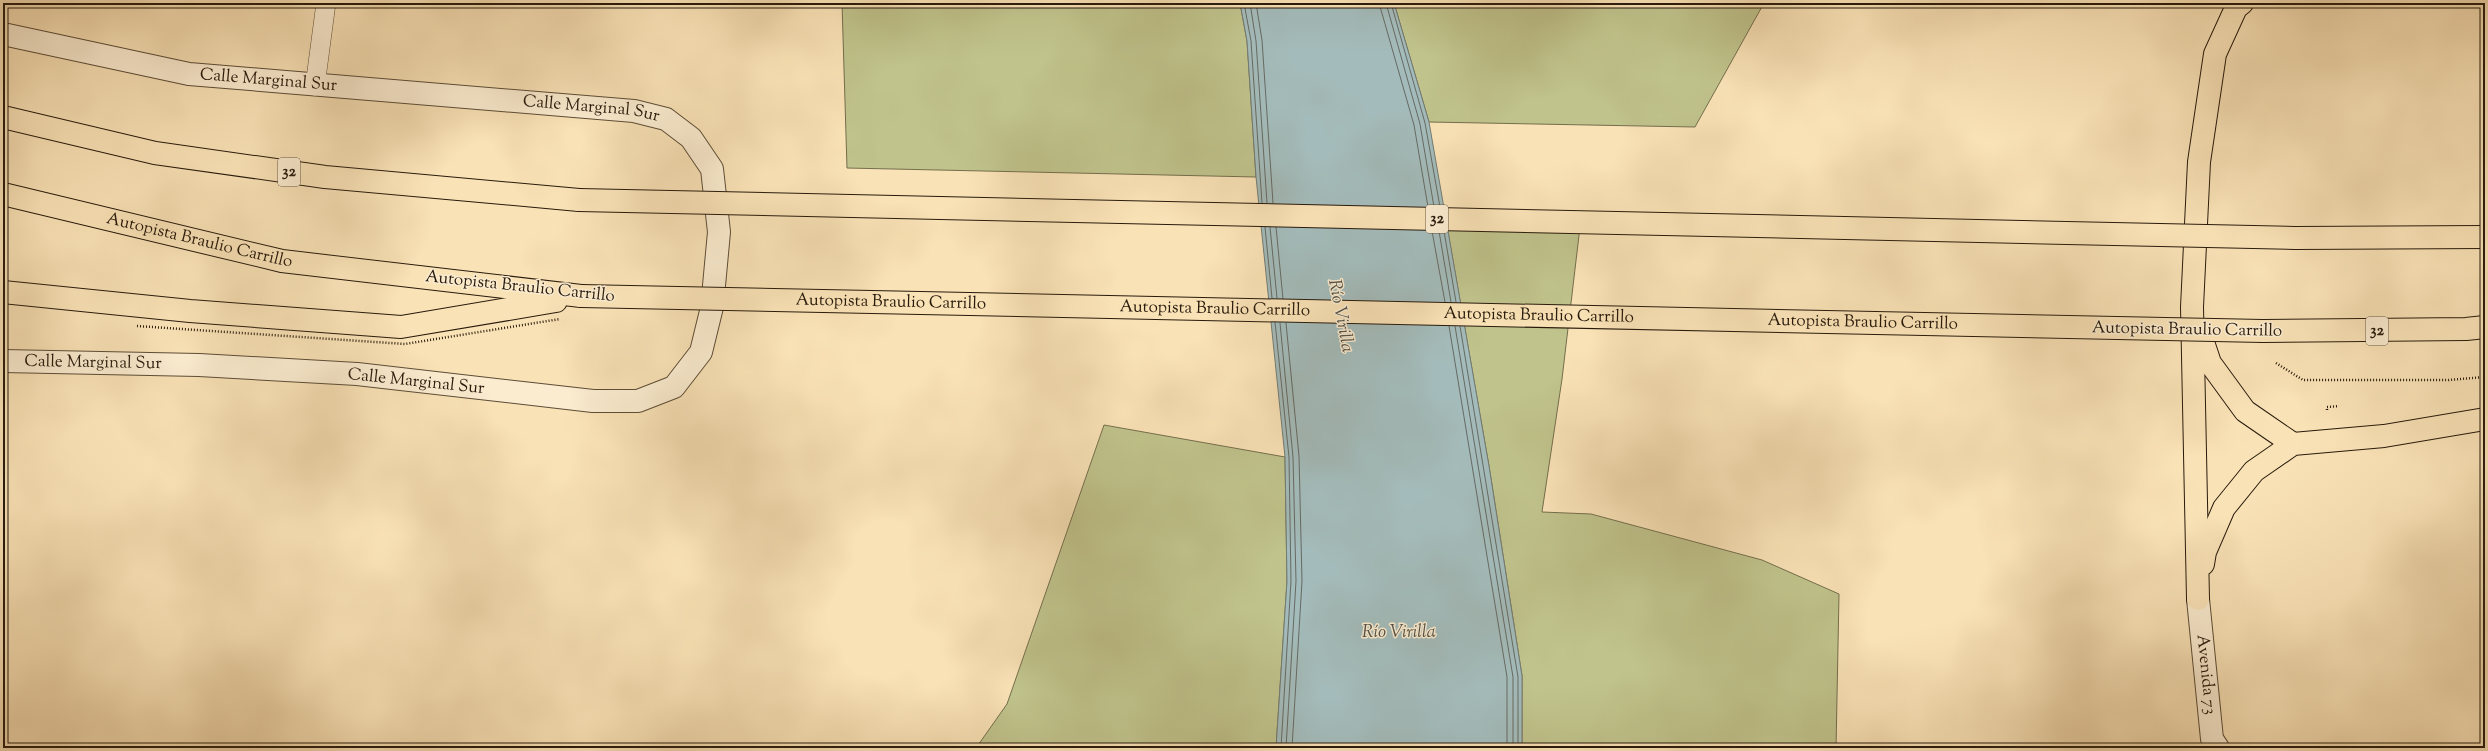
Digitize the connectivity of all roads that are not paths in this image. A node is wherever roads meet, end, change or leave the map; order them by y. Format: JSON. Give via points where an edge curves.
{"nodes":[{"id":1,"x":326,"y":3,"type":"edge"},
{"id":2,"x":2242,"y":3,"type":"edge"},
{"id":3,"x":3,"y":34,"type":"edge"},
{"id":4,"x":315,"y":86,"type":"junction"},
{"id":5,"x":3,"y":117,"type":"edge"},
{"id":6,"x":3,"y":194,"type":"edge"},
{"id":7,"x":2485,"y":237,"type":"edge"},
{"id":8,"x":3,"y":292,"type":"edge"},
{"id":9,"x":581,"y":296,"type":"junction"},
{"id":10,"x":2192,"y":307,"type":"junction"},
{"id":11,"x":2485,"y":327,"type":"edge"},
{"id":12,"x":3,"y":361,"type":"edge"},
{"id":13,"x":2485,"y":419,"type":"edge"},
{"id":14,"x":2293,"y":444,"type":"junction"},
{"id":15,"x":2198,"y":599,"type":"junction"},
{"id":16,"x":2218,"y":748,"type":"edge"}],
"edges":[{"from":1,"to":4,"type":"lane"},
{"from":2,"to":10,"type":"highway","via":[[2236,8],[2215,54],[2199,162]]},
{"from":3,"to":4,"type":"street","name":"Calle Marginal Sur","via":[[189,74]]},
{"from":4,"to":12,"type":"street","name":"Calle Marginal Sur","via":[[634,111],[666,119],[691,138],[712,169],[719,232],[712,307],[701,352],[674,387],[638,401],[593,401],[357,374],[199,365]]},
{"from":5,"to":7,"type":"highway","number":"32","bridge":true,"via":[[155,154],[325,177],[579,200],[2295,238]]},
{"from":6,"to":9,"type":"highway","name":"Autopista Braulio Carrillo","number":"32","via":[[282,261]]},
{"from":8,"to":9,"type":"highway","via":[[190,311],[401,327]]},
{"from":9,"to":11,"type":"highway","name":"Autopista Braulio Carrillo","number":"32","bridge":true,"via":[[2264,332]]},
{"from":10,"to":14,"type":"highway","via":[[2214,369],[2245,411]]},
{"from":10,"to":15,"type":"highway"},
{"from":13,"to":14,"type":"highway","via":[[2384,436]]},
{"from":14,"to":15,"type":"highway","via":[[2254,472],[2224,508],[2205,552]]},
{"from":15,"to":16,"type":"street","name":"Avenida 73","via":[[2212,739]]}]}
